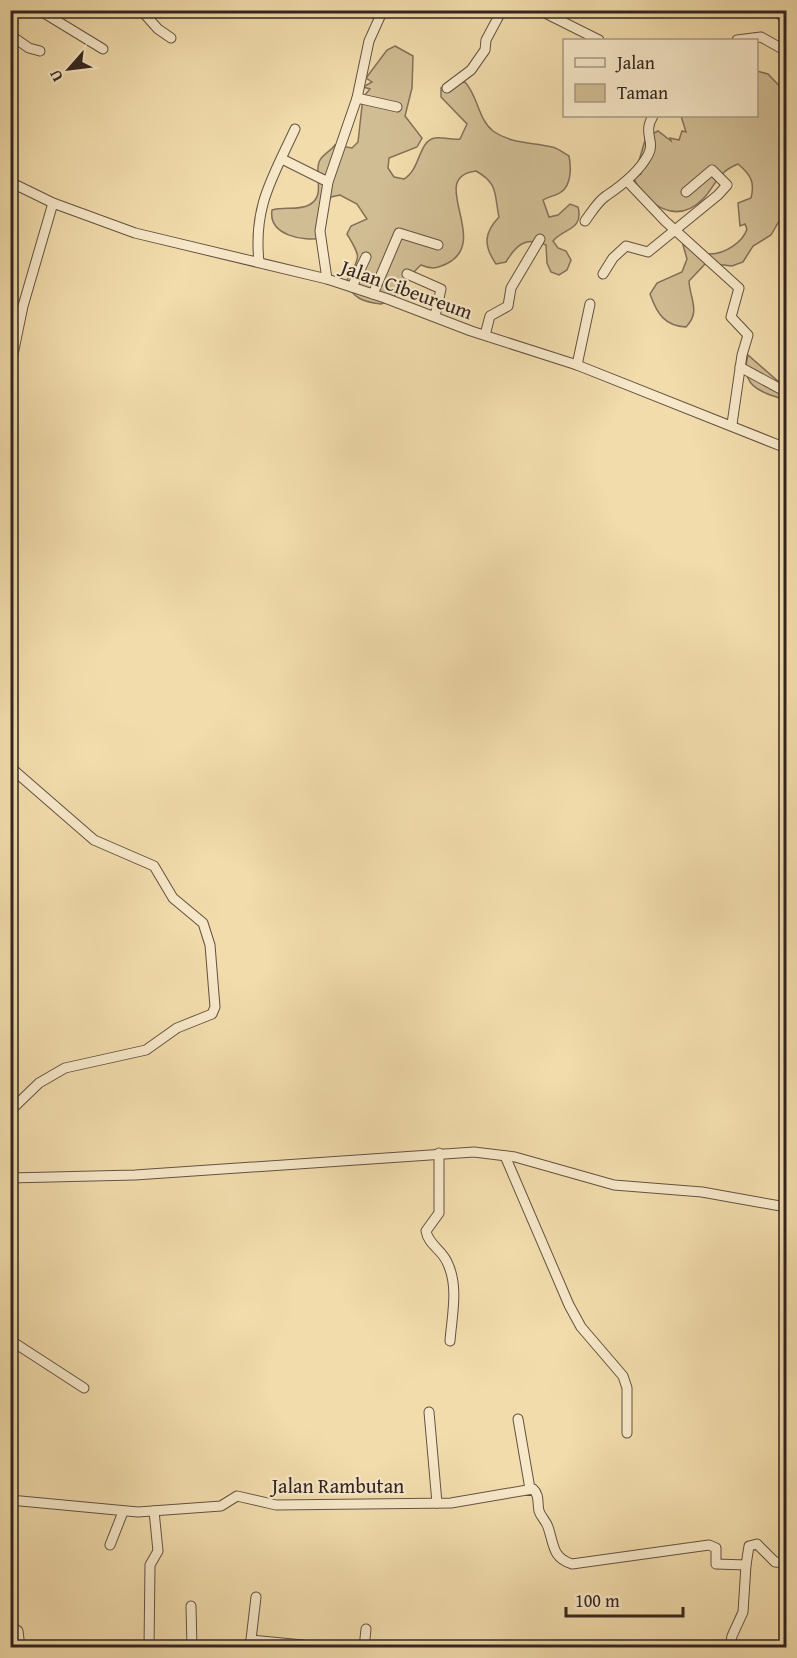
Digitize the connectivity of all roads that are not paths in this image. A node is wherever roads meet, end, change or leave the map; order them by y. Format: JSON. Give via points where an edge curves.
{"nodes":[{"id":1,"x":39,"y":10,"type":"edge"},
{"id":2,"x":141,"y":10,"type":"edge"},
{"id":3,"x":383,"y":10,"type":"edge"},
{"id":4,"x":502,"y":10,"type":"edge"},
{"id":5,"x":539,"y":10,"type":"edge"},
{"id":6,"x":10,"y":35,"type":"edge"},
{"id":7,"x":171,"y":38,"type":"dead end"},
{"id":8,"x":597,"y":39,"type":"edge"},
{"id":9,"x":745,"y":39,"type":"edge"},
{"id":10,"x":103,"y":49,"type":"dead end"},
{"id":11,"x":40,"y":51,"type":"dead end"},
{"id":12,"x":786,"y":51,"type":"edge"},
{"id":13,"x":447,"y":88,"type":"dead end"},
{"id":14,"x":357,"y":98,"type":"junction"},
{"id":15,"x":397,"y":107,"type":"dead end"},
{"id":16,"x":652,"y":117,"type":"edge"},
{"id":17,"x":295,"y":129,"type":"dead end"},
{"id":18,"x":282,"y":159,"type":"junction"},
{"id":19,"x":627,"y":181,"type":"junction"},
{"id":20,"x":10,"y":182,"type":"edge"},
{"id":21,"x":328,"y":182,"type":"junction"},
{"id":22,"x":686,"y":192,"type":"dead end"},
{"id":23,"x":53,"y":203,"type":"junction"},
{"id":24,"x":585,"y":220,"type":"dead end"},
{"id":25,"x":674,"y":229,"type":"junction"},
{"id":26,"x":540,"y":239,"type":"dead end"},
{"id":27,"x":438,"y":245,"type":"dead end"},
{"id":28,"x":366,"y":257,"type":"dead end"},
{"id":29,"x":259,"y":262,"type":"junction"},
{"id":30,"x":407,"y":274,"type":"dead end"},
{"id":31,"x":603,"y":274,"type":"dead end"},
{"id":32,"x":327,"y":279,"type":"junction"},
{"id":33,"x":352,"y":287,"type":"junction"},
{"id":34,"x":373,"y":294,"type":"junction"},
{"id":35,"x":590,"y":304,"type":"dead end"},
{"id":36,"x":435,"y":316,"type":"junction"},
{"id":37,"x":485,"y":335,"type":"junction"},
{"id":38,"x":577,"y":365,"type":"junction"},
{"id":39,"x":11,"y":367,"type":"edge"},
{"id":40,"x":740,"y":367,"type":"junction"},
{"id":41,"x":786,"y":393,"type":"edge"},
{"id":42,"x":732,"y":424,"type":"junction"},
{"id":43,"x":786,"y":448,"type":"edge"},
{"id":44,"x":13,"y":769,"type":"edge"},
{"id":45,"x":10,"y":789,"type":"edge"},
{"id":46,"x":10,"y":1111,"type":"edge"},
{"id":47,"x":438,"y":1153,"type":"junction"},
{"id":48,"x":505,"y":1156,"type":"junction"},
{"id":49,"x":10,"y":1178,"type":"edge"},
{"id":50,"x":786,"y":1207,"type":"edge"},
{"id":51,"x":10,"y":1340,"type":"edge"},
{"id":52,"x":450,"y":1341,"type":"dead end"},
{"id":53,"x":84,"y":1388,"type":"dead end"},
{"id":54,"x":429,"y":1412,"type":"dead end"},
{"id":55,"x":518,"y":1419,"type":"dead end"},
{"id":56,"x":627,"y":1433,"type":"dead end"},
{"id":57,"x":530,"y":1490,"type":"junction"},
{"id":58,"x":10,"y":1500,"type":"edge"},
{"id":59,"x":437,"y":1503,"type":"junction"},
{"id":60,"x":154,"y":1511,"type":"junction"},
{"id":61,"x":123,"y":1512,"type":"junction"},
{"id":62,"x":110,"y":1545,"type":"dead end"},
{"id":63,"x":786,"y":1563,"type":"edge"},
{"id":64,"x":746,"y":1565,"type":"junction"},
{"id":65,"x":256,"y":1597,"type":"dead end"},
{"id":66,"x":190,"y":1606,"type":"dead end"},
{"id":67,"x":10,"y":1625,"type":"edge"},
{"id":68,"x":366,"y":1629,"type":"dead end"},
{"id":69,"x":250,"y":1644,"type":"edge"},
{"id":70,"x":303,"y":1645,"type":"dead end"},
{"id":71,"x":20,"y":1647,"type":"edge"},
{"id":72,"x":149,"y":1647,"type":"edge"},
{"id":73,"x":192,"y":1647,"type":"edge"},
{"id":74,"x":364,"y":1647,"type":"edge"},
{"id":75,"x":730,"y":1647,"type":"edge"}],
"edges":[{"from":1,"to":10,"type":"street"},
{"from":2,"to":7,"type":"street"},
{"from":3,"to":14,"type":"street","via":[[363,61]]},
{"from":4,"to":13,"type":"street","via":[[485,50],[471,70]]},
{"from":5,"to":8,"type":"street"},
{"from":6,"to":11,"type":"street"},
{"from":9,"to":12,"type":"street","via":[[761,37]]},
{"from":14,"to":15,"type":"street"},
{"from":14,"to":21,"type":"street"},
{"from":16,"to":19,"type":"street","via":[[647,128],[650,152]]},
{"from":17,"to":18,"type":"street"},
{"from":18,"to":21,"type":"street"},
{"from":18,"to":29,"type":"street","via":[[258,217]]},
{"from":19,"to":24,"type":"street","via":[[605,196]]},
{"from":19,"to":25,"type":"street"},
{"from":20,"to":23,"type":"street","name":"Jalan Cibeureum"},
{"from":21,"to":32,"type":"street","via":[[320,231]]},
{"from":22,"to":25,"type":"street","via":[[712,170],[727,185]]},
{"from":23,"to":29,"type":"street","name":"Jalan Cibeureum","via":[[135,233]]},
{"from":23,"to":39,"type":"street"},
{"from":25,"to":31,"type":"street","via":[[646,253],[626,246]]},
{"from":25,"to":40,"type":"street","via":[[739,288],[731,317],[748,335]]},
{"from":26,"to":37,"type":"street","via":[[511,288],[508,306],[490,316]]},
{"from":27,"to":34,"type":"street","via":[[400,229]]},
{"from":28,"to":33,"type":"street"},
{"from":29,"to":32,"type":"street","name":"Jalan Cibeureum"},
{"from":30,"to":36,"type":"street","via":[[441,289]]},
{"from":32,"to":33,"type":"street","name":"Jalan Cibeureum"},
{"from":33,"to":34,"type":"street","name":"Jalan Cibeureum"},
{"from":34,"to":36,"type":"street","name":"Jalan Cibeureum"},
{"from":35,"to":38,"type":"street"},
{"from":36,"to":37,"type":"street","name":"Jalan Cibeureum"},
{"from":37,"to":38,"type":"street","name":"Jalan Cibeureum"},
{"from":38,"to":42,"type":"street","name":"Jalan Cibeureum"},
{"from":40,"to":41,"type":"street"},
{"from":40,"to":42,"type":"street"},
{"from":42,"to":43,"type":"street","name":"Jalan Cibeureum"},
{"from":44,"to":45,"type":"street"},
{"from":44,"to":46,"type":"street","via":[[94,840],[154,866],[172,898],[203,923],[212,956],[215,1007],[212,1014],[177,1028],[146,1050],[65,1068],[39,1083]]},
{"from":47,"to":48,"type":"street"},
{"from":47,"to":49,"type":"street","via":[[135,1175]]},
{"from":47,"to":52,"type":"street","via":[[439,1213],[426,1231],[452,1273]]},
{"from":48,"to":50,"type":"street","via":[[614,1185],[702,1192]]},
{"from":48,"to":56,"type":"street","via":[[569,1305],[581,1327],[623,1376],[627,1389]]},
{"from":51,"to":53,"type":"street"},
{"from":54,"to":59,"type":"street"},
{"from":55,"to":57,"type":"street"},
{"from":57,"to":59,"type":"street","name":"Jalan Rambutan"},
{"from":57,"to":64,"type":"street","via":[[537,1494],[552,1546],[562,1560],[577,1564],[709,1545],[716,1548],[716,1564]]},
{"from":58,"to":61,"type":"street","name":"Jalan Rambutan"},
{"from":59,"to":60,"type":"street","name":"Jalan Rambutan","via":[[276,1505],[237,1496],[221,1506]]},
{"from":60,"to":61,"type":"street","name":"Jalan Rambutan"},
{"from":60,"to":72,"type":"street","via":[[158,1551],[150,1565]]},
{"from":61,"to":62,"type":"street"},
{"from":63,"to":64,"type":"street","via":[[776,1562],[757,1544],[749,1546]]},
{"from":64,"to":75,"type":"street","via":[[743,1612]]},
{"from":65,"to":69,"type":"street"},
{"from":66,"to":73,"type":"street"},
{"from":67,"to":71,"type":"street","via":[[18,1631]]},
{"from":68,"to":74,"type":"street"},
{"from":69,"to":70,"type":"street"}]}
